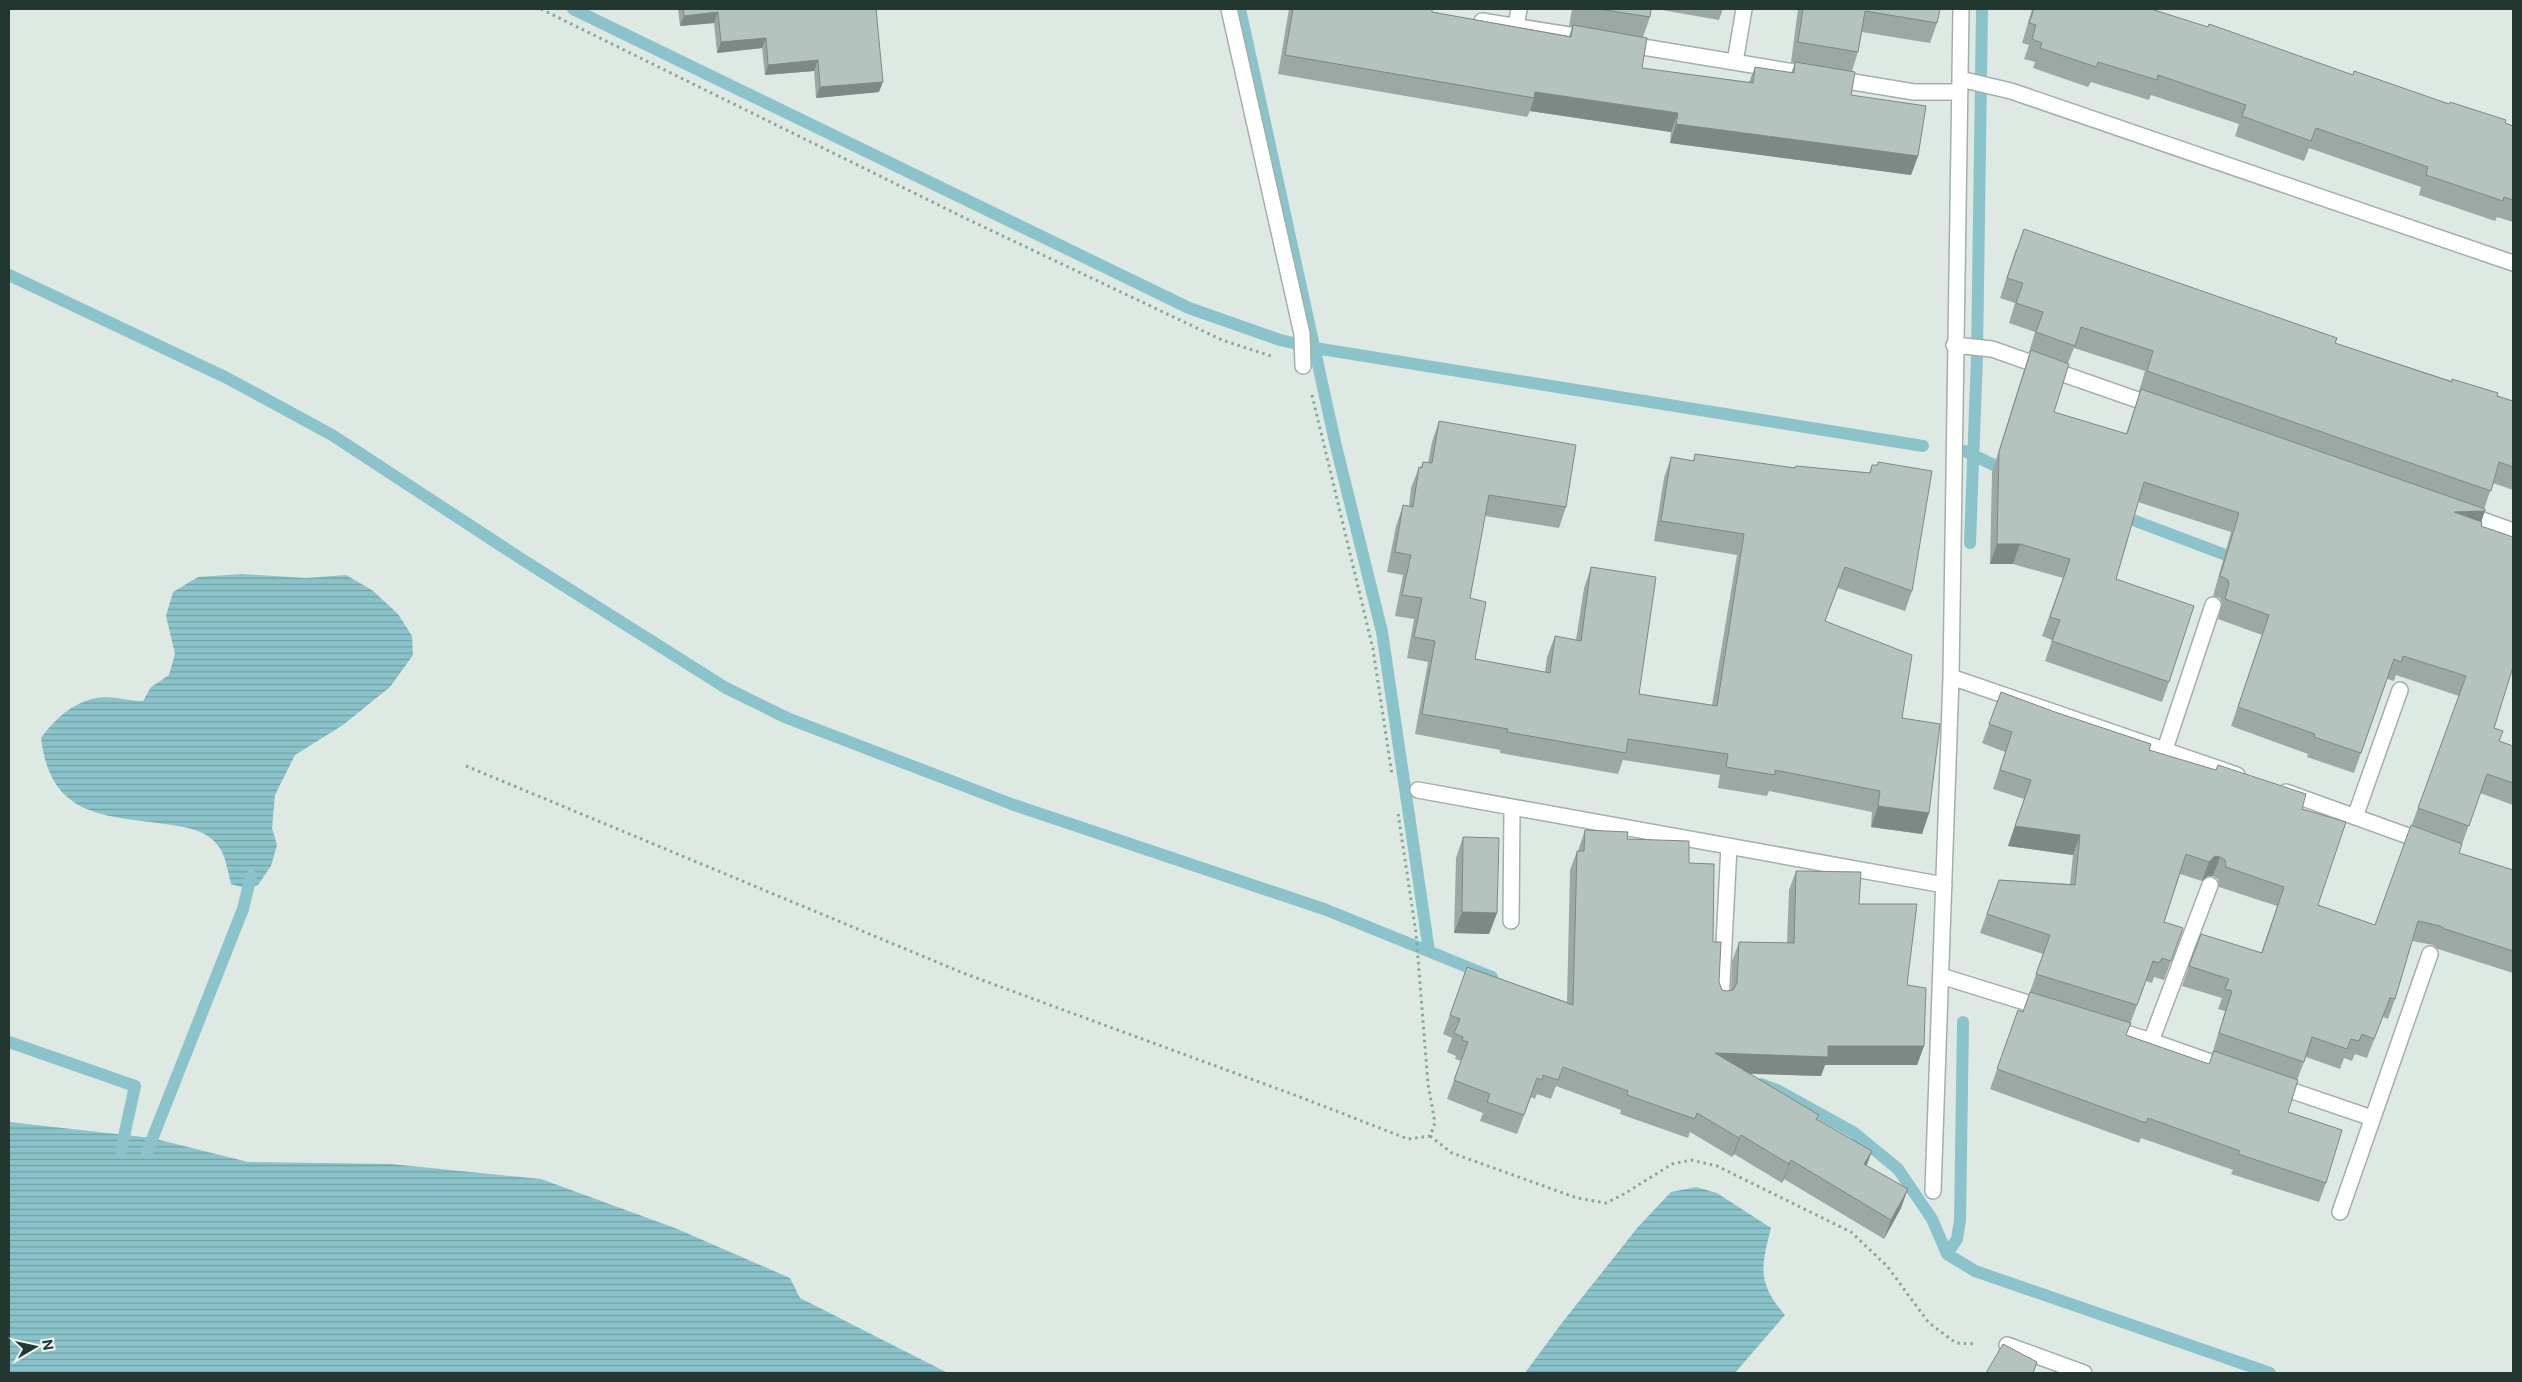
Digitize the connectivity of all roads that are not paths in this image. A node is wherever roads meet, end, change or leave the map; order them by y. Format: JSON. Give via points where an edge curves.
{"nodes":[{"id":1,"x":1228,"y":9,"type":"edge"},
{"id":2,"x":1519,"y":9,"type":"edge"},
{"id":3,"x":1744,"y":9,"type":"edge"},
{"id":4,"x":1961,"y":9,"type":"edge"},
{"id":5,"x":1470,"y":19,"type":"edge"},
{"id":6,"x":1516,"y":27,"type":"junction"},
{"id":7,"x":1735,"y":62,"type":"junction"},
{"id":8,"x":1960,"y":86,"type":"junction"},
{"id":9,"x":2513,"y":264,"type":"edge"},
{"id":10,"x":1954,"y":345,"type":"junction"},
{"id":11,"x":1303,"y":360,"type":"road end"},
{"id":12,"x":2169,"y":410,"type":"edge"},
{"id":13,"x":2448,"y":508,"type":"edge"},
{"id":14,"x":2513,"y":531,"type":"edge"},
{"id":15,"x":2213,"y":605,"type":"dead end"},
{"id":16,"x":1951,"y":677,"type":"junction"},
{"id":17,"x":2400,"y":690,"type":"dead end"},
{"id":18,"x":2165,"y":749,"type":"junction"},
{"id":19,"x":2255,"y":781,"type":"edge"},
{"id":20,"x":2273,"y":788,"type":"edge"},
{"id":21,"x":1418,"y":790,"type":"dead end"},
{"id":22,"x":1512,"y":807,"type":"junction"},
{"id":23,"x":2355,"y":817,"type":"junction"},
{"id":24,"x":1729,"y":846,"type":"junction"},
{"id":25,"x":2439,"y":847,"type":"edge"},
{"id":26,"x":1944,"y":884,"type":"junction"},
{"id":27,"x":2210,"y":885,"type":"dead end"},
{"id":28,"x":1511,"y":921,"type":"dead end"},
{"id":29,"x":2430,"y":954,"type":"dead end"},
{"id":30,"x":1941,"y":976,"type":"junction"},
{"id":31,"x":1721,"y":1001,"type":"edge"},
{"id":32,"x":2060,"y":1013,"type":"edge"},
{"id":33,"x":2096,"y":1024,"type":"edge"},
{"id":34,"x":2151,"y":1041,"type":"junction"},
{"id":35,"x":2244,"y":1073,"type":"edge"},
{"id":36,"x":2262,"y":1080,"type":"edge"},
{"id":37,"x":2372,"y":1118,"type":"junction"},
{"id":38,"x":1933,"y":1191,"type":"dead end"},
{"id":39,"x":2340,"y":1212,"type":"dead end"},
{"id":40,"x":2007,"y":1344,"type":"edge"},
{"id":41,"x":2084,"y":1373,"type":"edge"}],
"edges":[{"from":1,"to":11,"type":"street","via":[[1302,334]]},
{"from":2,"to":6,"type":"street"},
{"from":3,"to":7,"type":"street"},
{"from":4,"to":8,"type":"street"},
{"from":5,"to":6,"type":"street"},
{"from":6,"to":7,"type":"street"},
{"from":7,"to":8,"type":"street","via":[[1914,92]]},
{"from":8,"to":9,"type":"street","via":[[1983,84],[2011,91]]},
{"from":8,"to":10,"type":"street"},
{"from":10,"to":12,"type":"street","via":[[1992,349]]},
{"from":10,"to":16,"type":"street"},
{"from":13,"to":14,"type":"street"},
{"from":15,"to":18,"type":"street"},
{"from":16,"to":18,"type":"street"},
{"from":16,"to":26,"type":"street"},
{"from":17,"to":23,"type":"street"},
{"from":18,"to":19,"type":"street"},
{"from":20,"to":23,"type":"street"},
{"from":21,"to":22,"type":"street"},
{"from":22,"to":24,"type":"street"},
{"from":22,"to":28,"type":"street"},
{"from":23,"to":25,"type":"street"},
{"from":24,"to":26,"type":"street"},
{"from":24,"to":31,"type":"street"},
{"from":26,"to":30,"type":"street"},
{"from":27,"to":34,"type":"street"},
{"from":29,"to":37,"type":"street"},
{"from":30,"to":32,"type":"street"},
{"from":30,"to":38,"type":"street"},
{"from":33,"to":34,"type":"street"},
{"from":34,"to":35,"type":"street"},
{"from":36,"to":37,"type":"street"},
{"from":37,"to":39,"type":"street"},
{"from":40,"to":41,"type":"street"}]}
